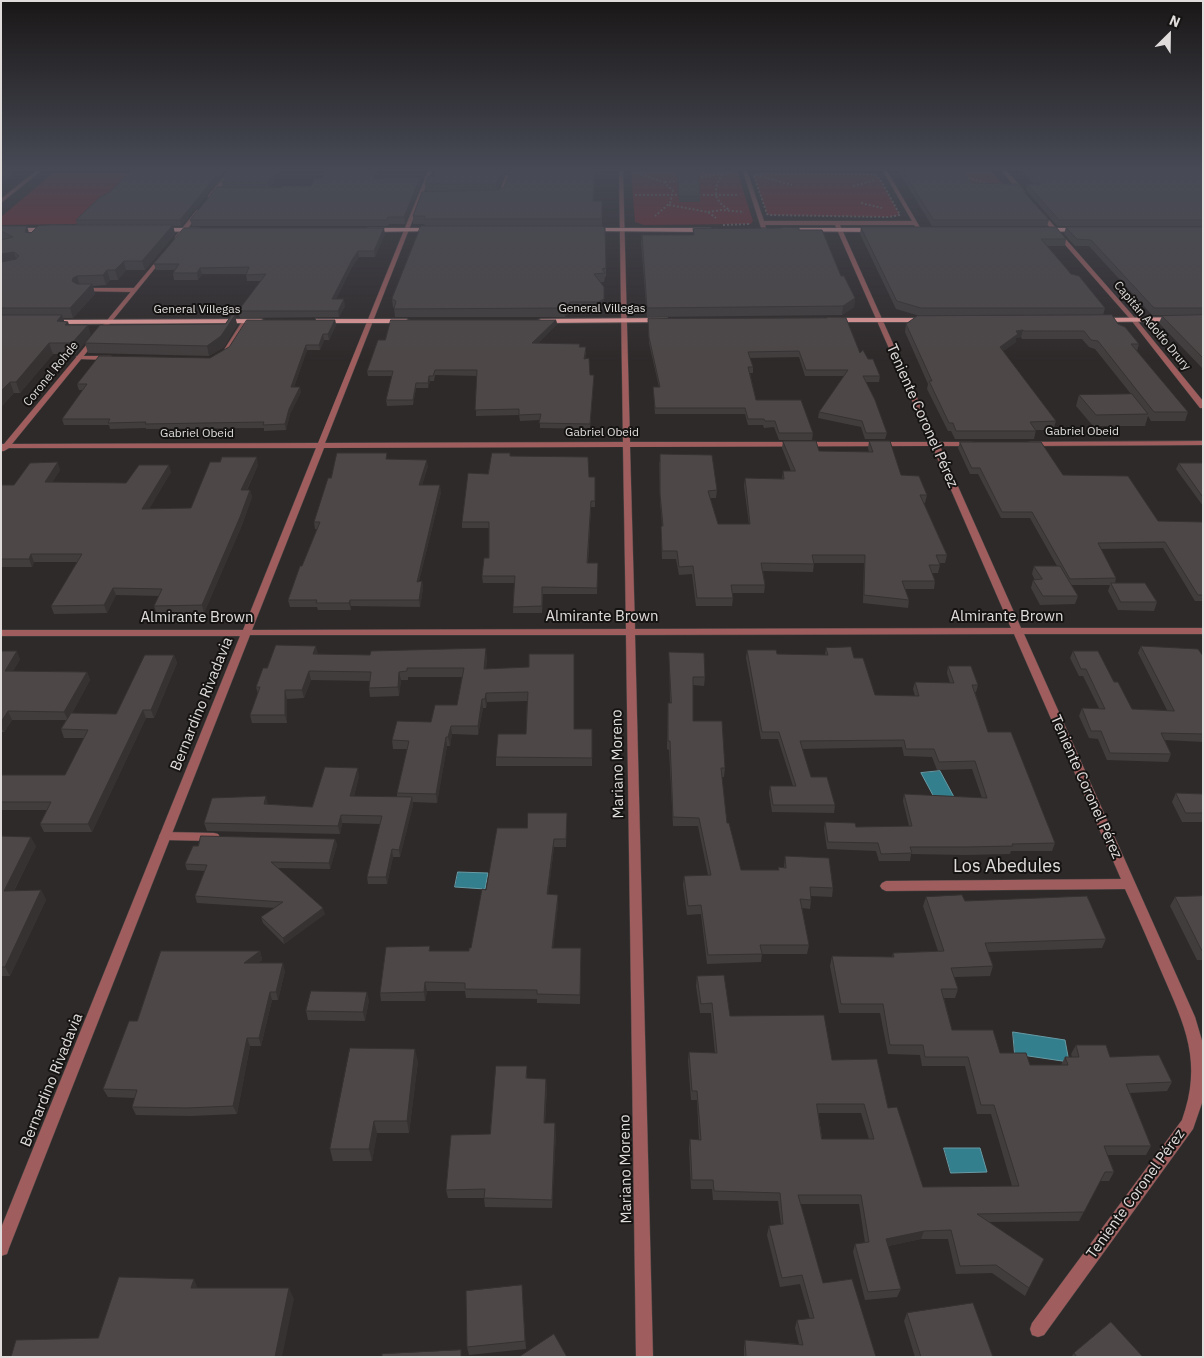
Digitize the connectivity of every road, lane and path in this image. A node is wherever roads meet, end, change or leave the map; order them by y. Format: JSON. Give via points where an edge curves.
{"nodes":[{"id":1,"x":180,"y":234,"type":"edge"},
{"id":2,"x":404,"y":234,"type":"edge"},
{"id":3,"x":622,"y":234,"type":"edge"},
{"id":4,"x":843,"y":234,"type":"edge"},
{"id":5,"x":1059,"y":234,"type":"edge"},
{"id":6,"x":171,"y":245,"type":"edge"},
{"id":7,"x":165,"y":252,"type":"edge"},
{"id":8,"x":80,"y":290,"type":"edge"},
{"id":9,"x":134,"y":290,"type":"junction"},
{"id":10,"x":1203,"y":319,"type":"edge"},
{"id":11,"x":624,"y":320,"type":"junction"},
{"id":12,"x":674,"y":320,"type":"edge"},
{"id":13,"x":821,"y":320,"type":"edge"},
{"id":14,"x":880,"y":320,"type":"junction"},
{"id":15,"x":938,"y":320,"type":"edge"},
{"id":16,"x":1094,"y":320,"type":"edge"},
{"id":17,"x":1132,"y":320,"type":"junction"},
{"id":18,"x":245,"y":321,"type":"junction"},
{"id":19,"x":274,"y":321,"type":"edge"},
{"id":20,"x":312,"y":321,"type":"edge"},
{"id":21,"x":370,"y":321,"type":"junction"},
{"id":22,"x":419,"y":321,"type":"edge"},
{"id":23,"x":536,"y":321,"type":"edge"},
{"id":24,"x":40,"y":322,"type":"edge"},
{"id":25,"x":108,"y":322,"type":"junction"},
{"id":26,"x":79,"y":357,"type":"junction"},
{"id":27,"x":117,"y":358,"type":"edge"},
{"id":28,"x":211,"y":360,"type":"edge"},
{"id":29,"x":1203,"y":406,"type":"edge"},
{"id":30,"x":1203,"y":443,"type":"edge"},
{"id":31,"x":627,"y":444,"type":"junction"},
{"id":32,"x":935,"y":444,"type":"junction"},
{"id":33,"x":984,"y":444,"type":"edge"},
{"id":34,"x":1024,"y":444,"type":"edge"},
{"id":35,"x":321,"y":445,"type":"junction"},
{"id":36,"x":3,"y":448,"type":"edge"},
{"id":37,"x":1203,"y":631,"type":"edge"},
{"id":38,"x":630,"y":632,"type":"junction"},
{"id":39,"x":1018,"y":632,"type":"junction"},
{"id":40,"x":1,"y":633,"type":"edge"},
{"id":41,"x":246,"y":633,"type":"junction"},
{"id":42,"x":165,"y":836,"type":"junction"},
{"id":43,"x":222,"y":837,"type":"edge"},
{"id":44,"x":1129,"y":884,"type":"junction"},
{"id":45,"x":886,"y":886,"type":"dead end"},
{"id":46,"x":3,"y":1239,"type":"edge"},
{"id":47,"x":1038,"y":1328,"type":"dead end"},
{"id":48,"x":645,"y":1357,"type":"edge"}],
"edges":[{"from":1,"to":6,"type":"street"},
{"from":2,"to":21,"type":"street","name":"Bernardino Rivadavia"},
{"from":3,"to":11,"type":"street","name":"Mariano Moreno"},
{"from":4,"to":14,"type":"street","name":"Teniente Coronel Pérez"},
{"from":5,"to":17,"type":"street","name":"Capitán Adolfo Drury"},
{"from":7,"to":9,"type":"street","name":"Coronel Rohde"},
{"from":8,"to":9,"type":"street"},
{"from":9,"to":25,"type":"street","name":"Coronel Rohde"},
{"from":10,"to":17,"type":"main road"},
{"from":11,"to":12,"type":"main road","name":"General Villegas"},
{"from":11,"to":23,"type":"main road","name":"General Villegas"},
{"from":11,"to":31,"type":"street","name":"Mariano Moreno"},
{"from":13,"to":14,"type":"main road"},
{"from":14,"to":15,"type":"main road"},
{"from":14,"to":32,"type":"street","name":"Teniente Coronel Pérez"},
{"from":16,"to":17,"type":"main road"},
{"from":17,"to":29,"type":"street","name":"Capitán Adolfo Drury"},
{"from":18,"to":19,"type":"main road","name":"General Villegas"},
{"from":18,"to":25,"type":"main road","name":"General Villegas"},
{"from":18,"to":28,"type":"street","via":[[225,354]]},
{"from":20,"to":21,"type":"main road"},
{"from":21,"to":22,"type":"main road"},
{"from":21,"to":35,"type":"street","name":"Bernardino Rivadavia"},
{"from":24,"to":25,"type":"main road","name":"General Villegas"},
{"from":25,"to":26,"type":"street","name":"Coronel Rohde"},
{"from":26,"to":27,"type":"street"},
{"from":26,"to":36,"type":"street","name":"Coronel Rohde"},
{"from":30,"to":34,"type":"street","name":"Gabriel Obeid"},
{"from":31,"to":32,"type":"street","name":"Gabriel Obeid"},
{"from":31,"to":35,"type":"street","name":"Gabriel Obeid"},
{"from":31,"to":38,"type":"street","name":"Mariano Moreno"},
{"from":32,"to":33,"type":"street","name":"Gabriel Obeid"},
{"from":32,"to":39,"type":"street","name":"Teniente Coronel Pérez"},
{"from":35,"to":36,"type":"street","name":"Gabriel Obeid"},
{"from":35,"to":41,"type":"street","name":"Bernardino Rivadavia"},
{"from":37,"to":39,"type":"street","name":"Almirante Brown"},
{"from":38,"to":39,"type":"street","name":"Almirante Brown"},
{"from":38,"to":41,"type":"street","name":"Almirante Brown"},
{"from":38,"to":48,"type":"street","name":"Mariano Moreno"},
{"from":39,"to":44,"type":"street","name":"Teniente Coronel Pérez"},
{"from":40,"to":41,"type":"street","name":"Almirante Brown"},
{"from":41,"to":42,"type":"street","name":"Bernardino Rivadavia"},
{"from":42,"to":43,"type":"street"},
{"from":42,"to":46,"type":"street","name":"Bernardino Rivadavia"},
{"from":44,"to":45,"type":"street","name":"Los Abedules"},
{"from":44,"to":47,"type":"street","name":"Teniente Coronel Pérez","via":[[1195,1037],[1201,1084],[1188,1124]]}]}
